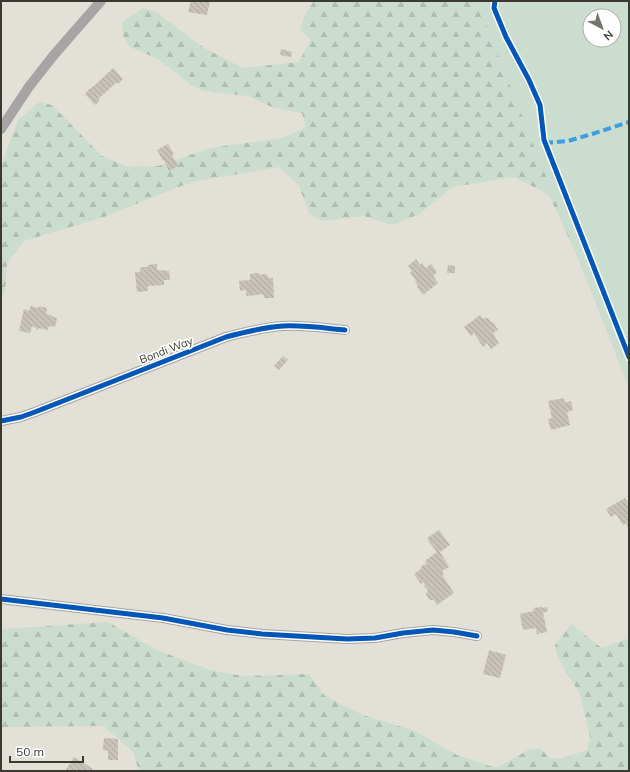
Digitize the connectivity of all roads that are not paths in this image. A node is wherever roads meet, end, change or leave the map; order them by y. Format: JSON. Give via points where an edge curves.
{"nodes":[{"id":1,"x":101,"y":1,"type":"edge"},
{"id":2,"x":1,"y":129,"type":"edge"},
{"id":3,"x":345,"y":330,"type":"dead end"},
{"id":4,"x":1,"y":421,"type":"edge"},
{"id":5,"x":1,"y":599,"type":"edge"},
{"id":6,"x":477,"y":636,"type":"dead end"}],
"edges":[{"from":1,"to":2,"type":"street","via":[[49,61]]},
{"from":3,"to":4,"type":"street","name":"Bondi Way","via":[[282,326],[226,337],[22,417]]},
{"from":5,"to":6,"type":"street","via":[[163,618],[262,634],[347,640],[433,630]]}]}
